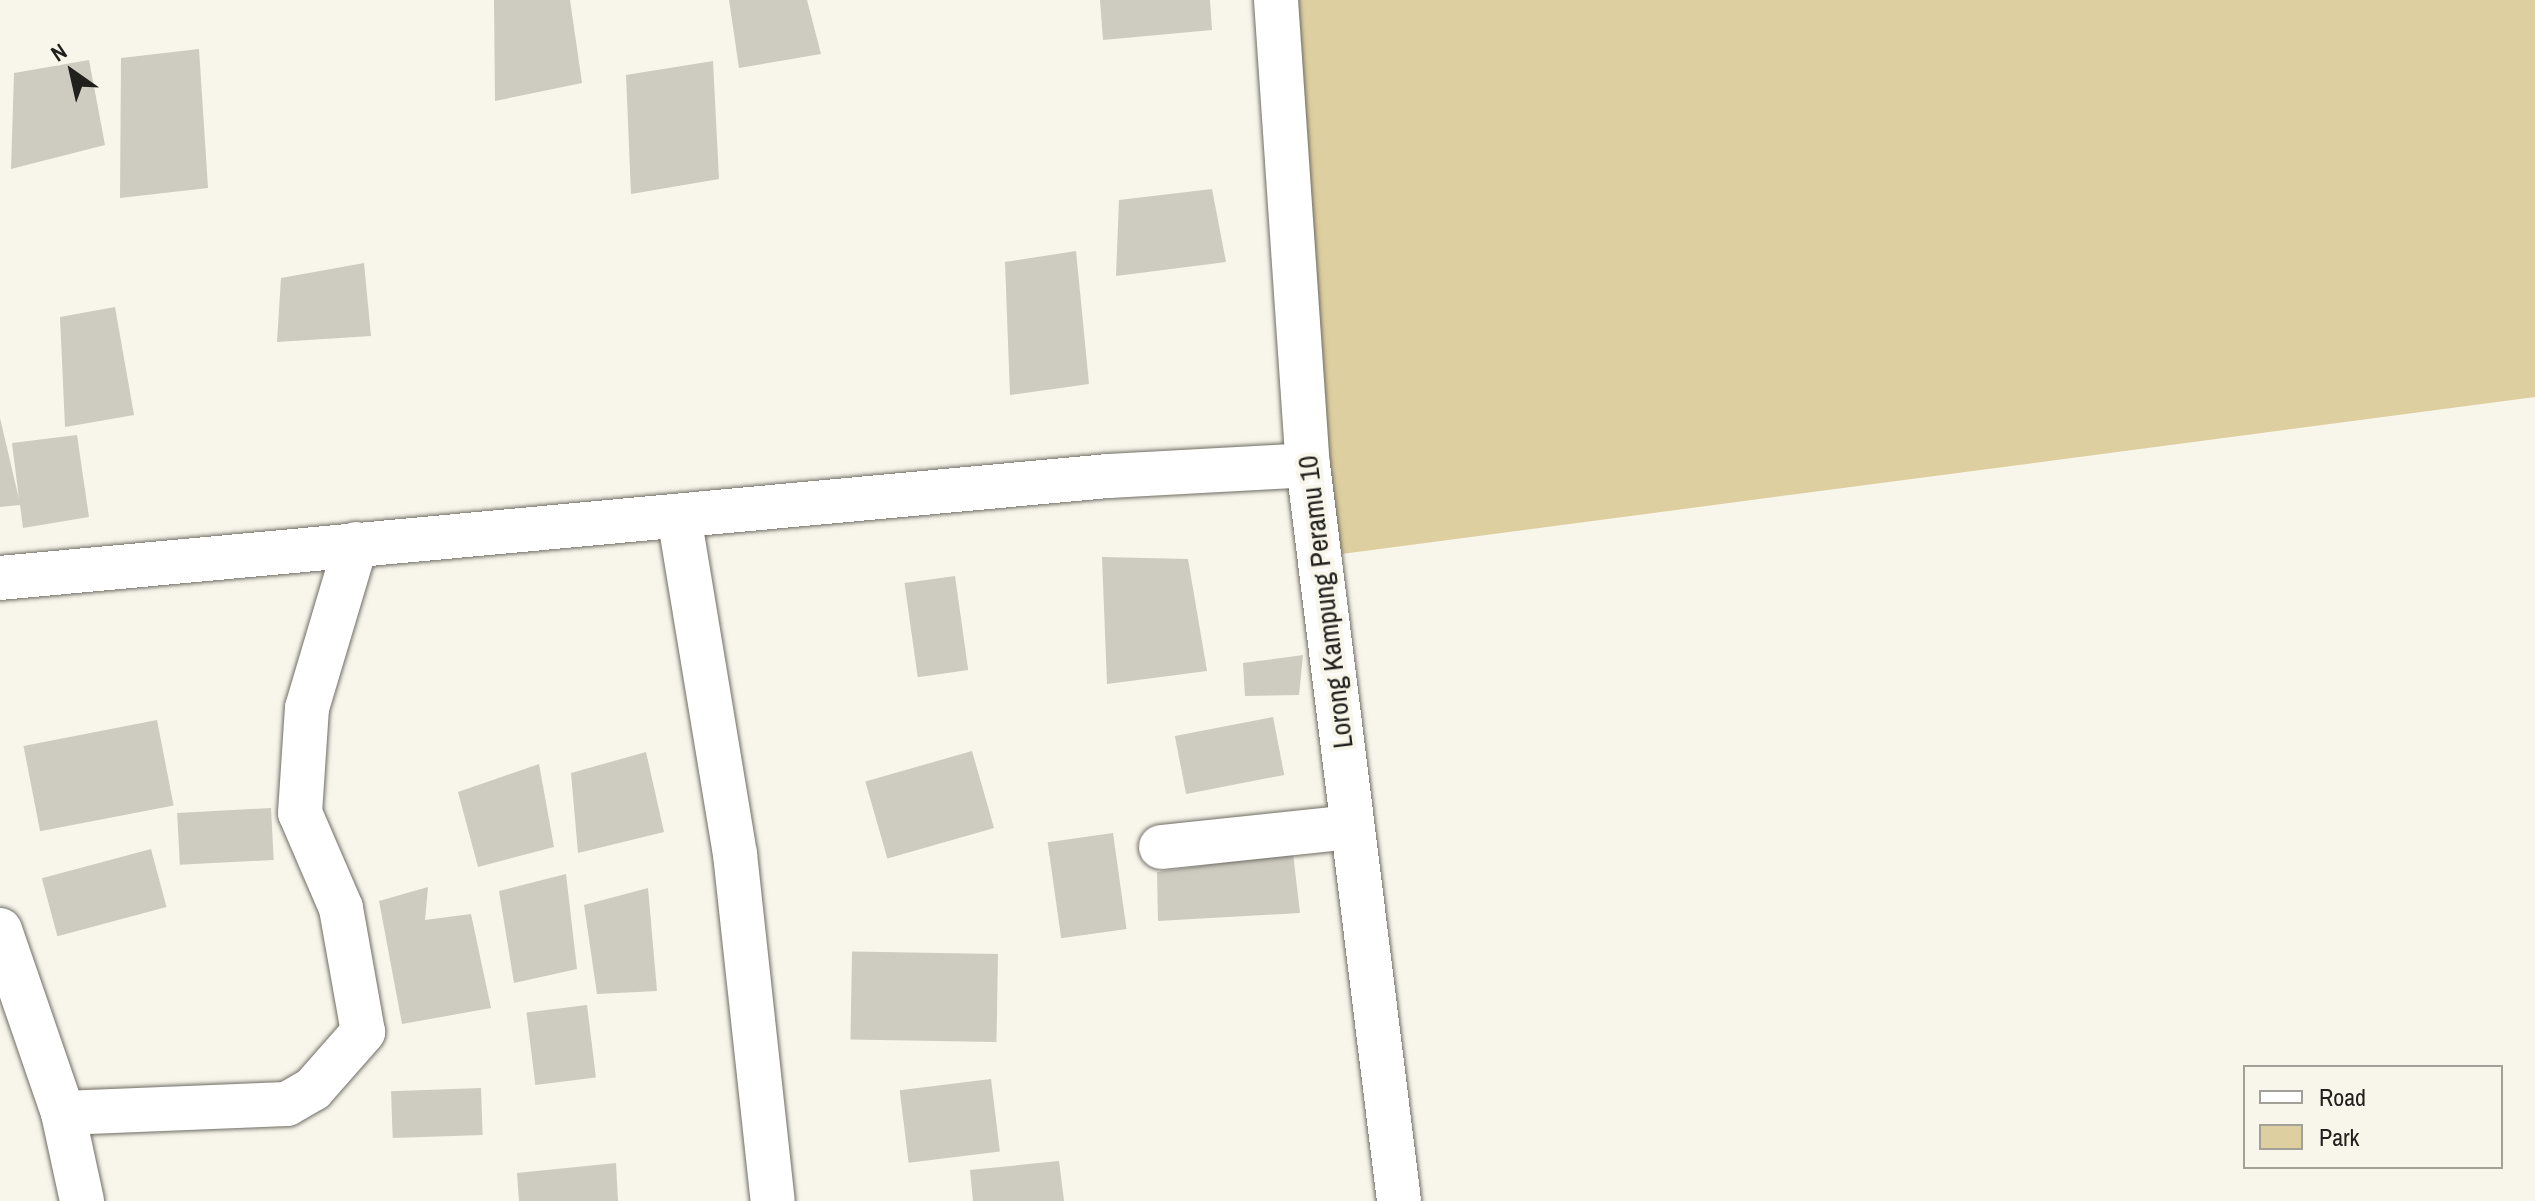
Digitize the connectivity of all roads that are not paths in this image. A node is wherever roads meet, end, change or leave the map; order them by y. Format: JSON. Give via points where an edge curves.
{"nodes":[{"id":1,"x":1276,"y":0,"type":"edge"},
{"id":2,"x":1308,"y":465,"type":"junction"},
{"id":3,"x":679,"y":516,"type":"junction"},
{"id":4,"x":356,"y":544,"type":"junction"},
{"id":5,"x":0,"y":578,"type":"edge"},
{"id":6,"x":1352,"y":827,"type":"junction"},
{"id":7,"x":1161,"y":847,"type":"dead end"},
{"id":8,"x":0,"y":930,"type":"edge"},
{"id":9,"x":63,"y":1113,"type":"junction"},
{"id":10,"x":82,"y":1201,"type":"edge"},
{"id":11,"x":773,"y":1201,"type":"edge"},
{"id":12,"x":1399,"y":1201,"type":"edge"}],
"edges":[{"from":1,"to":2,"type":"street","name":"Lorong Kampung Peramu 10"},
{"from":2,"to":3,"type":"street"},
{"from":2,"to":6,"type":"street","name":"Lorong Kampung Peramu 10"},
{"from":3,"to":4,"type":"street"},
{"from":3,"to":11,"type":"street","via":[[735,854]]},
{"from":4,"to":5,"type":"street"},
{"from":4,"to":9,"type":"street","via":[[307,708],[300,813],[341,908],[363,1032],[313,1089],[287,1104]]},
{"from":6,"to":7,"type":"street"},
{"from":6,"to":12,"type":"street","name":"Lorong Kampung Peramu 10"},
{"from":8,"to":9,"type":"street"},
{"from":9,"to":10,"type":"street"}]}
